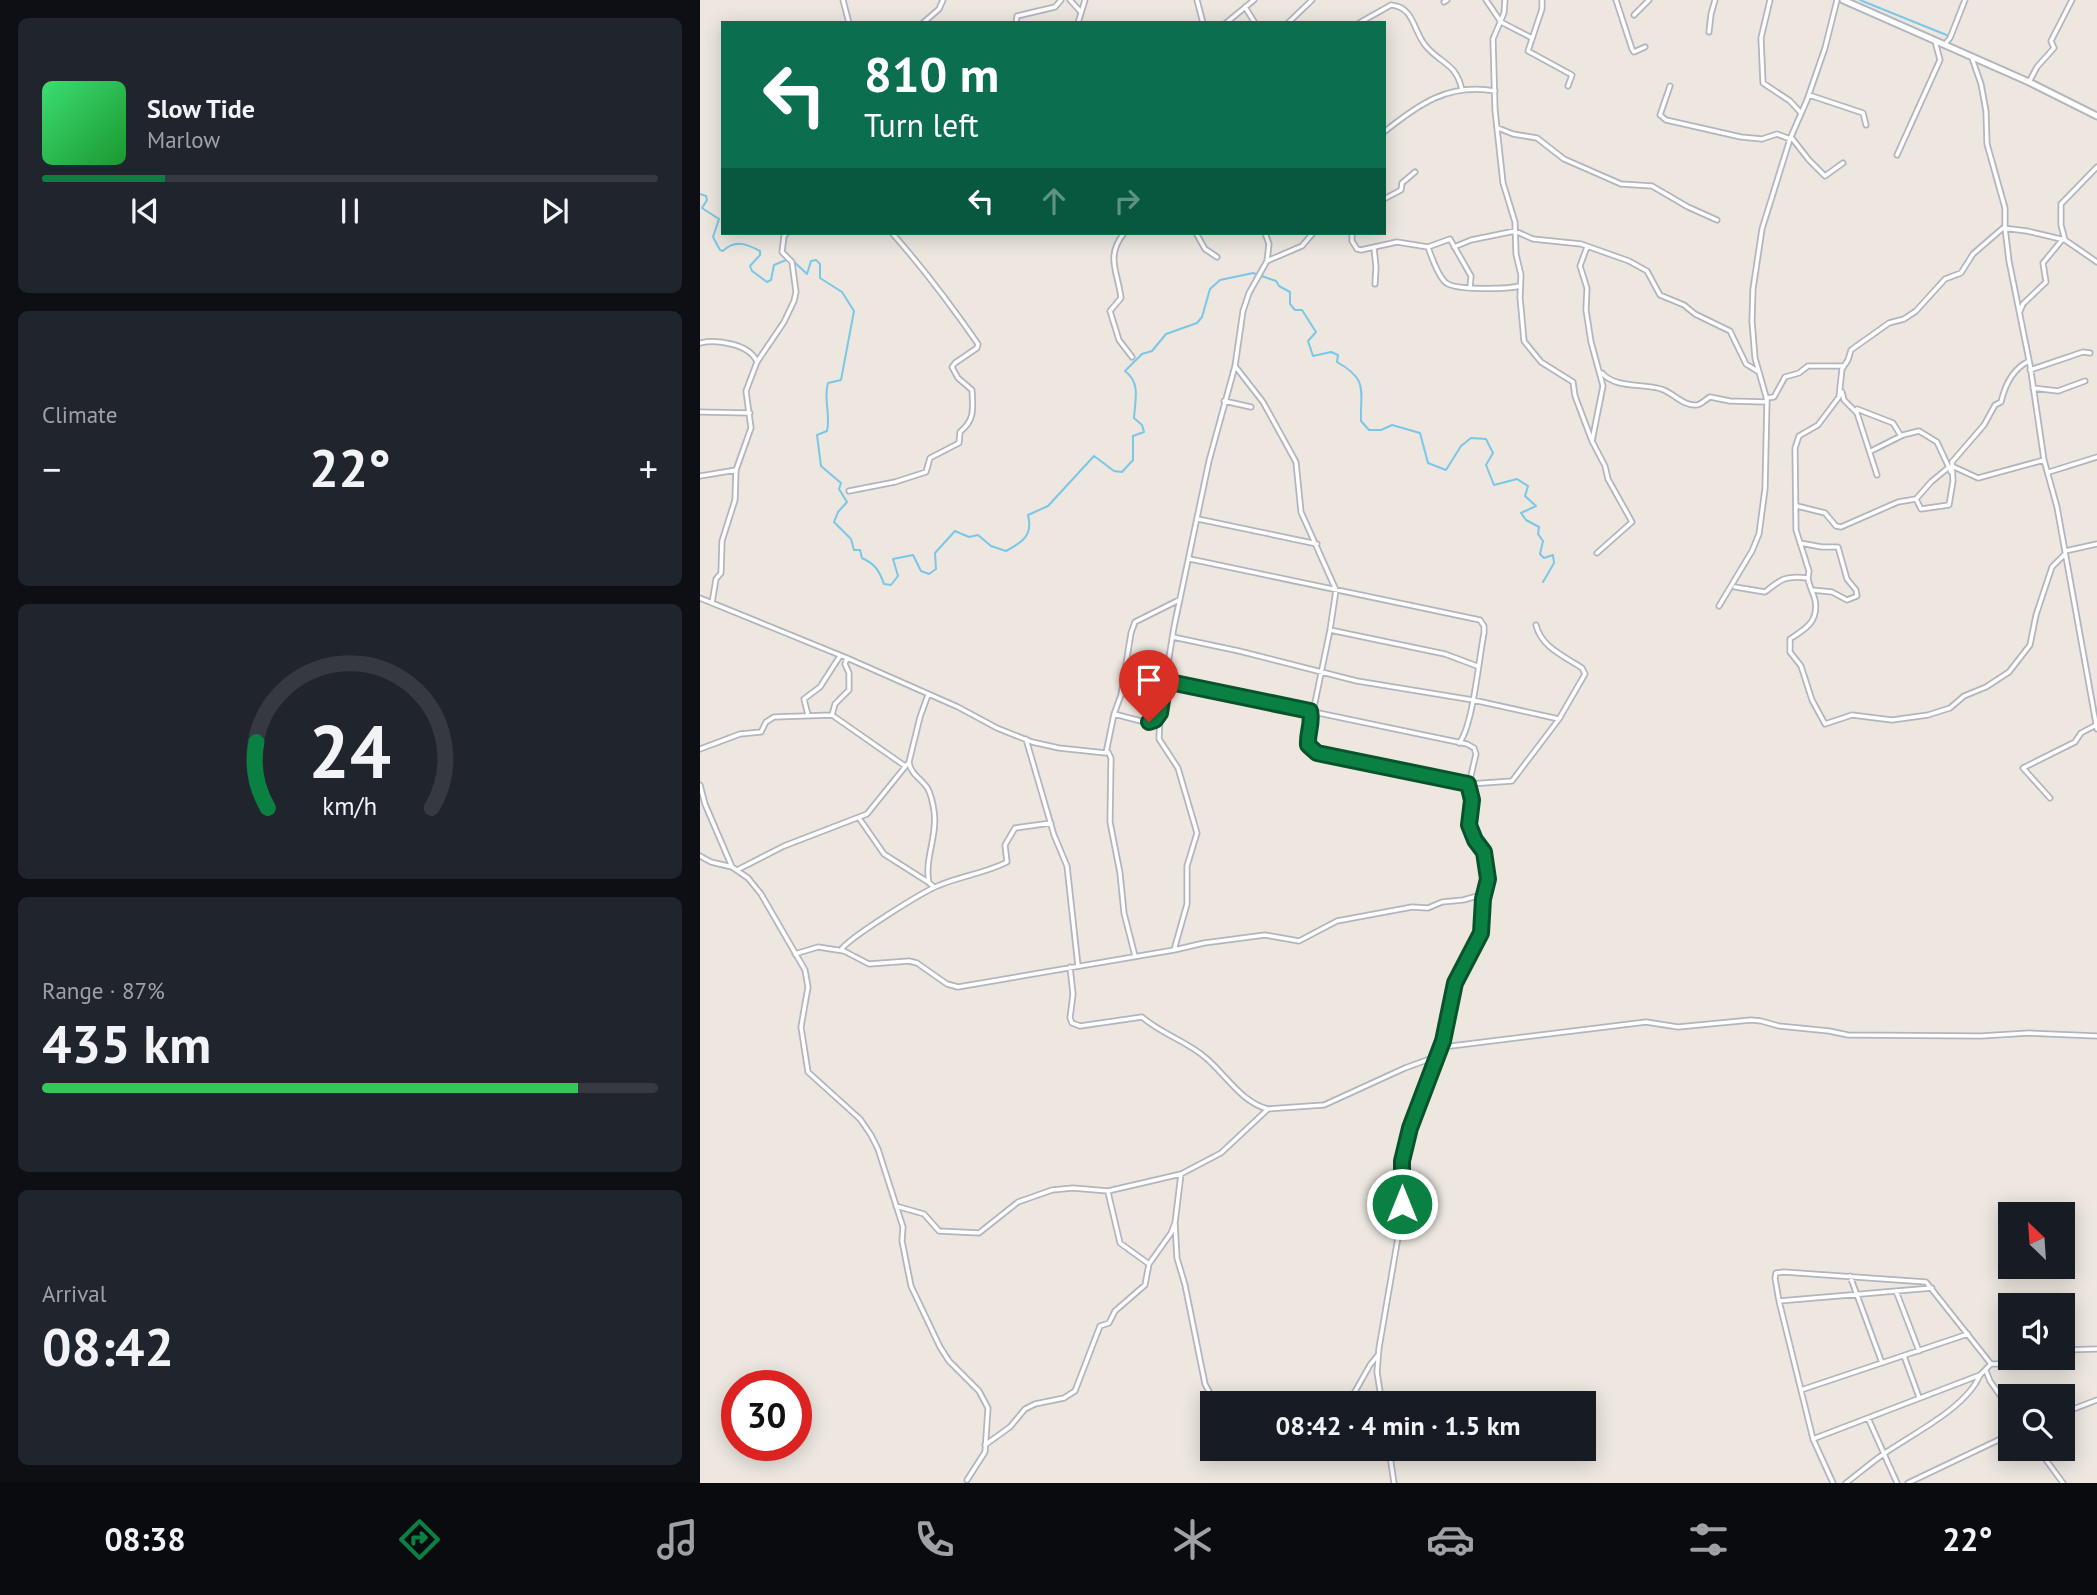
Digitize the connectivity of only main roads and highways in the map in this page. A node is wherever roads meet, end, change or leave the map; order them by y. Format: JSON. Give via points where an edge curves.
{"nodes":[{"id":1,"x":1843,"y":0,"type":"edge"},
{"id":2,"x":2097,"y":116,"type":"edge"}],
"edges":[{"from":1,"to":2,"type":"main road"}]}
